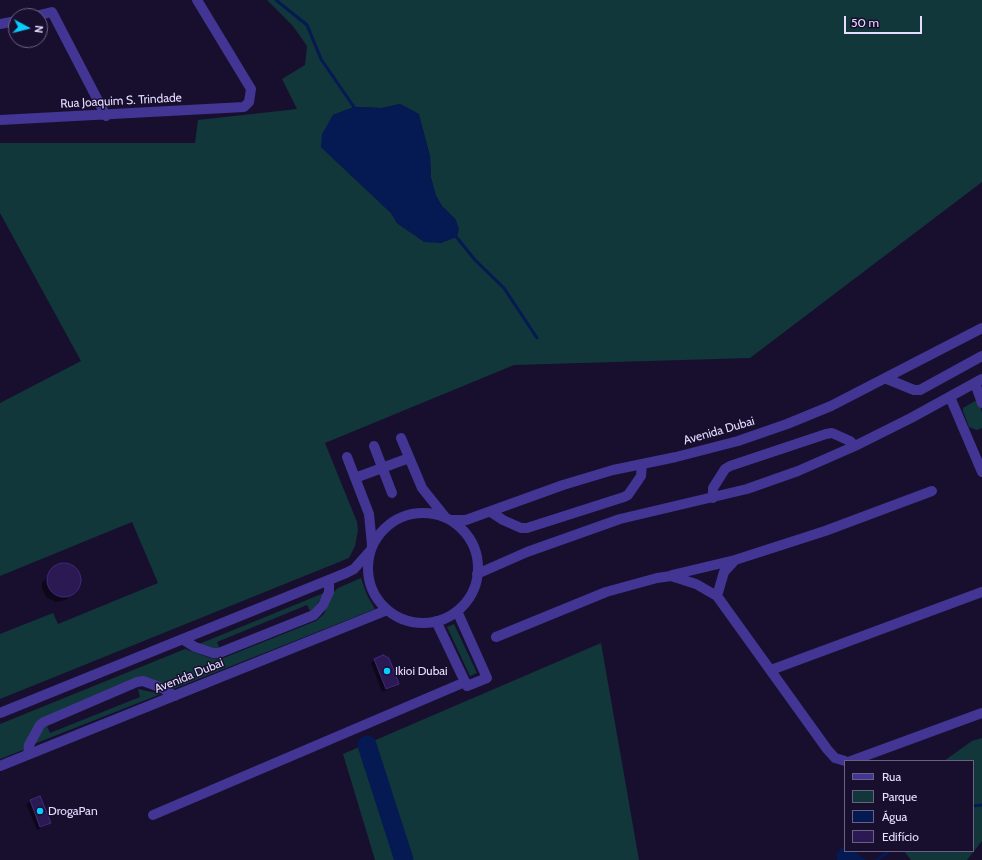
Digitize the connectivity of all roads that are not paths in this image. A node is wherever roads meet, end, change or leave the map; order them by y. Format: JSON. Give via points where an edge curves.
{"nodes":[{"id":1,"x":197,"y":0,"type":"edge"},
{"id":2,"x":48,"y":13,"type":"edge"},
{"id":3,"x":106,"y":116,"type":"junction"},
{"id":4,"x":0,"y":120,"type":"edge"},
{"id":5,"x":982,"y":328,"type":"edge"},
{"id":6,"x":982,"y":356,"type":"edge"},
{"id":7,"x":887,"y":378,"type":"junction"},
{"id":8,"x":978,"y":381,"type":"edge"},
{"id":9,"x":950,"y":397,"type":"junction"},
{"id":10,"x":982,"y":403,"type":"edge"},
{"id":11,"x":401,"y":438,"type":"dead end"},
{"id":12,"x":374,"y":446,"type":"dead end"},
{"id":13,"x":855,"y":446,"type":"junction"},
{"id":14,"x":347,"y":457,"type":"dead end"},
{"id":15,"x":409,"y":458,"type":"junction"},
{"id":16,"x":642,"y":464,"type":"junction"},
{"id":17,"x":382,"y":468,"type":"junction"},
{"id":18,"x":982,"y":472,"type":"edge"},
{"id":19,"x":355,"y":478,"type":"junction"},
{"id":20,"x":932,"y":491,"type":"dead end"},
{"id":21,"x":392,"y":493,"type":"dead end"},
{"id":22,"x":713,"y":498,"type":"junction"},
{"id":23,"x":491,"y":512,"type":"junction"},
{"id":24,"x":448,"y":519,"type":"junction"},
{"id":25,"x":371,"y":549,"type":"junction"},
{"id":26,"x":735,"y":560,"type":"junction"},
{"id":27,"x":477,"y":574,"type":"junction"},
{"id":28,"x":671,"y":576,"type":"junction"},
{"id":29,"x":329,"y":580,"type":"junction"},
{"id":30,"x":982,"y":592,"type":"edge"},
{"id":31,"x":717,"y":596,"type":"junction"},
{"id":32,"x":387,"y":610,"type":"junction"},
{"id":33,"x":457,"y":610,"type":"junction"},
{"id":34,"x":436,"y":621,"type":"junction"},
{"id":35,"x":496,"y":638,"type":"dead end"},
{"id":36,"x":182,"y":639,"type":"junction"},
{"id":37,"x":771,"y":670,"type":"junction"},
{"id":38,"x":465,"y":682,"type":"junction"},
{"id":39,"x":175,"y":696,"type":"junction"},
{"id":40,"x":0,"y":713,"type":"edge"},
{"id":41,"x":982,"y":713,"type":"edge"},
{"id":42,"x":28,"y":755,"type":"junction"},
{"id":43,"x":854,"y":760,"type":"edge"},
{"id":44,"x":844,"y":761,"type":"edge"},
{"id":45,"x":0,"y":766,"type":"edge"},
{"id":46,"x":153,"y":815,"type":"dead end"}],
"edges":[{"from":1,"to":3,"type":"street","name":"Rua Joaquim S. Trindade","via":[[251,89],[249,102],[244,107]]},
{"from":2,"to":3,"type":"street","via":[[52,12]]},
{"from":3,"to":4,"type":"street","name":"Rua Joaquim S. Trindade"},
{"from":5,"to":7,"type":"street","name":"Avenida Dubai"},
{"from":6,"to":7,"type":"street","via":[[920,390],[914,390]]},
{"from":7,"to":16,"type":"street","name":"Avenida Dubai","via":[[831,406],[738,441]]},
{"from":8,"to":9,"type":"street"},
{"from":8,"to":10,"type":"street"},
{"from":9,"to":13,"type":"street"},
{"from":9,"to":18,"type":"street"},
{"from":11,"to":15,"type":"street"},
{"from":12,"to":17,"type":"street"},
{"from":13,"to":22,"type":"street","via":[[798,471]]},
{"from":13,"to":22,"type":"street","via":[[832,433],[730,466],[713,488]]},
{"from":14,"to":19,"type":"street"},
{"from":15,"to":17,"type":"street"},
{"from":15,"to":24,"type":"street","via":[[422,488]]},
{"from":16,"to":23,"type":"street","name":"Avenida Dubai","via":[[563,485]]},
{"from":16,"to":23,"type":"street","via":[[641,476],[628,495],[527,528],[521,528]]},
{"from":17,"to":19,"type":"street"},
{"from":17,"to":21,"type":"street"},
{"from":19,"to":25,"type":"street","via":[[369,514]]},
{"from":20,"to":26,"type":"street","via":[[825,531]]},
{"from":22,"to":27,"type":"street","via":[[620,519],[527,552]]},
{"from":23,"to":24,"type":"street","name":"Avenida Dubai","via":[[466,520]]},
{"from":24,"to":25,"type":"street","name":"Avenida Dubai","via":[[427,513],[405,516],[386,526]]},
{"from":24,"to":27,"type":"street","name":"Avenida Dubai","via":[[472,542]]},
{"from":25,"to":29,"type":"street","name":"Avenida Dubai","via":[[354,569]]},
{"from":25,"to":32,"type":"street","name":"Avenida Dubai","via":[[368,565],[372,591]]},
{"from":26,"to":28,"type":"street"},
{"from":26,"to":31,"type":"street","via":[[724,572]]},
{"from":27,"to":33,"type":"street","name":"Avenida Dubai","via":[[474,588]]},
{"from":28,"to":31,"type":"street","via":[[692,582]]},
{"from":28,"to":35,"type":"street","via":[[606,592]]},
{"from":29,"to":36,"type":"street","name":"Avenida Dubai"},
{"from":29,"to":36,"type":"street","via":[[329,592],[318,612],[299,621],[219,653],[201,649]]},
{"from":30,"to":37,"type":"street"},
{"from":31,"to":37,"type":"street"},
{"from":32,"to":34,"type":"street","name":"Avenida Dubai","via":[[398,618],[411,622]]},
{"from":32,"to":39,"type":"street","name":"Avenida Dubai"},
{"from":33,"to":34,"type":"street","name":"Avenida Dubai"},
{"from":33,"to":38,"type":"street","via":[[487,678],[467,686]]},
{"from":34,"to":38,"type":"street"},
{"from":36,"to":40,"type":"street","name":"Avenida Dubai"},
{"from":37,"to":44,"type":"street","via":[[827,749],[835,758]]},
{"from":38,"to":46,"type":"street"},
{"from":39,"to":42,"type":"street","name":"Avenida Dubai"},
{"from":39,"to":42,"type":"street","via":[[162,688],[137,682],[44,722],[29,745]]},
{"from":41,"to":43,"type":"street"},
{"from":42,"to":45,"type":"street","name":"Avenida Dubai"}]}
